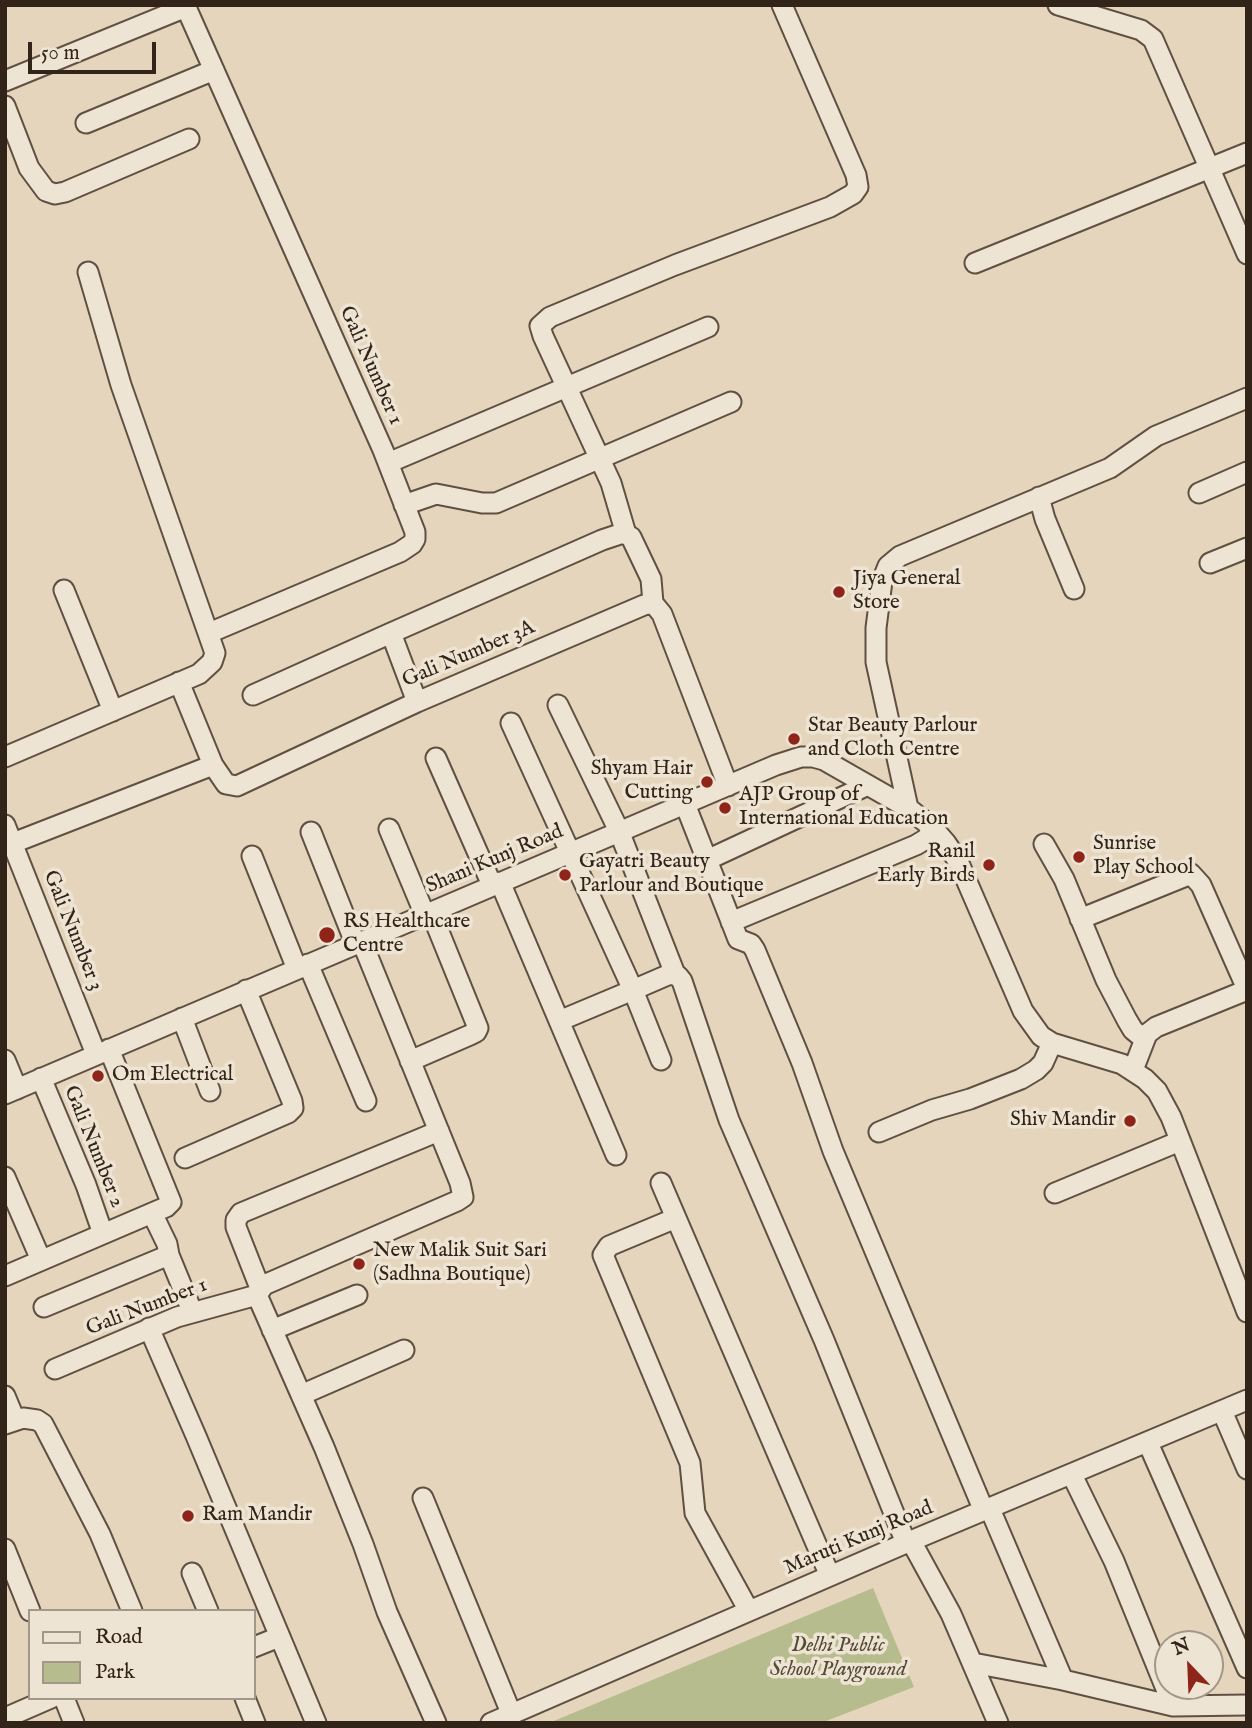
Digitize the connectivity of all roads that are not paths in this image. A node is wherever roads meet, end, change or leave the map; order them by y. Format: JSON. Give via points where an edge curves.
{"nodes":[{"id":1,"x":782,"y":5,"type":"edge"},
{"id":2,"x":1058,"y":5,"type":"edge"},
{"id":3,"x":185,"y":6,"type":"edge"},
{"id":4,"x":214,"y":69,"type":"junction"},
{"id":5,"x":5,"y":81,"type":"edge"},
{"id":6,"x":5,"y":106,"type":"edge"},
{"id":7,"x":86,"y":123,"type":"dead end"},
{"id":8,"x":188,"y":139,"type":"dead end"},
{"id":9,"x":1247,"y":153,"type":"edge"},
{"id":10,"x":1208,"y":168,"type":"junction"},
{"id":11,"x":1247,"y":254,"type":"edge"},
{"id":12,"x":975,"y":262,"type":"dead end"},
{"id":13,"x":88,"y":272,"type":"dead end"},
{"id":14,"x":708,"y":327,"type":"dead end"},
{"id":15,"x":566,"y":387,"type":"junction"},
{"id":16,"x":1247,"y":398,"type":"edge"},
{"id":17,"x":731,"y":402,"type":"dead end"},
{"id":18,"x":599,"y":456,"type":"junction"},
{"id":19,"x":388,"y":463,"type":"junction"},
{"id":20,"x":1247,"y":472,"type":"edge"},
{"id":21,"x":1199,"y":492,"type":"dead end"},
{"id":22,"x":1039,"y":498,"type":"junction"},
{"id":23,"x":404,"y":505,"type":"junction"},
{"id":24,"x":626,"y":534,"type":"junction"},
{"id":25,"x":1247,"y":548,"type":"edge"},
{"id":26,"x":1210,"y":563,"type":"dead end"},
{"id":27,"x":1074,"y":589,"type":"dead end"},
{"id":28,"x":64,"y":590,"type":"dead end"},
{"id":29,"x":653,"y":603,"type":"junction"},
{"id":30,"x":209,"y":633,"type":"junction"},
{"id":31,"x":391,"y":633,"type":"junction"},
{"id":32,"x":179,"y":682,"type":"junction"},
{"id":33,"x":253,"y":695,"type":"dead end"},
{"id":34,"x":417,"y":702,"type":"junction"},
{"id":35,"x":558,"y":705,"type":"dead end"},
{"id":36,"x":113,"y":711,"type":"junction"},
{"id":37,"x":511,"y":723,"type":"dead end"},
{"id":38,"x":5,"y":757,"type":"edge"},
{"id":39,"x":436,"y":758,"type":"dead end"},
{"id":40,"x":213,"y":765,"type":"junction"},
{"id":41,"x":867,"y":785,"type":"junction"},
{"id":42,"x":728,"y":786,"type":"junction"},
{"id":43,"x":685,"y":804,"type":"junction"},
{"id":44,"x":908,"y":808,"type":"junction"},
{"id":45,"x":933,"y":828,"type":"junction"},
{"id":46,"x":389,"y":829,"type":"dead end"},
{"id":47,"x":619,"y":831,"type":"junction"},
{"id":48,"x":311,"y":832,"type":"dead end"},
{"id":49,"x":9,"y":834,"type":"edge"},
{"id":50,"x":1044,"y":844,"type":"dead end"},
{"id":51,"x":571,"y":852,"type":"junction"},
{"id":52,"x":252,"y":856,"type":"dead end"},
{"id":53,"x":707,"y":860,"type":"junction"},
{"id":54,"x":496,"y":884,"type":"junction"},
{"id":55,"x":428,"y":913,"type":"junction"},
{"id":56,"x":1080,"y":919,"type":"junction"},
{"id":57,"x":731,"y":922,"type":"junction"},
{"id":58,"x":359,"y":944,"type":"junction"},
{"id":59,"x":303,"y":966,"type":"junction"},
{"id":60,"x":675,"y":974,"type":"junction"},
{"id":61,"x":1247,"y":989,"type":"edge"},
{"id":62,"x":246,"y":990,"type":"junction"},
{"id":63,"x":633,"y":990,"type":"junction"},
{"id":64,"x":182,"y":1018,"type":"junction"},
{"id":65,"x":559,"y":1021,"type":"junction"},
{"id":66,"x":1144,"y":1039,"type":"junction"},
{"id":67,"x":1052,"y":1043,"type":"junction"},
{"id":68,"x":103,"y":1051,"type":"junction"},
{"id":69,"x":5,"y":1060,"type":"edge"},
{"id":70,"x":661,"y":1060,"type":"dead end"},
{"id":71,"x":411,"y":1061,"type":"junction"},
{"id":72,"x":1133,"y":1070,"type":"junction"},
{"id":73,"x":41,"y":1078,"type":"junction"},
{"id":74,"x":11,"y":1091,"type":"edge"},
{"id":75,"x":210,"y":1091,"type":"dead end"},
{"id":76,"x":366,"y":1101,"type":"dead end"},
{"id":77,"x":439,"y":1130,"type":"junction"},
{"id":78,"x":879,"y":1132,"type":"dead end"},
{"id":79,"x":1180,"y":1141,"type":"junction"},
{"id":80,"x":616,"y":1155,"type":"dead end"},
{"id":81,"x":185,"y":1158,"type":"dead end"},
{"id":82,"x":5,"y":1177,"type":"edge"},
{"id":83,"x":661,"y":1183,"type":"dead end"},
{"id":84,"x":1055,"y":1193,"type":"dead end"},
{"id":85,"x":152,"y":1213,"type":"junction"},
{"id":86,"x":676,"y":1218,"type":"junction"},
{"id":87,"x":103,"y":1234,"type":"junction"},
{"id":88,"x":169,"y":1255,"type":"junction"},
{"id":89,"x":41,"y":1260,"type":"junction"},
{"id":90,"x":5,"y":1276,"type":"edge"},
{"id":91,"x":258,"y":1291,"type":"junction"},
{"id":92,"x":357,"y":1294,"type":"dead end"},
{"id":93,"x":44,"y":1307,"type":"dead end"},
{"id":94,"x":192,"y":1311,"type":"junction"},
{"id":95,"x":1247,"y":1312,"type":"edge"},
{"id":96,"x":149,"y":1328,"type":"junction"},
{"id":97,"x":272,"y":1330,"type":"junction"},
{"id":98,"x":404,"y":1350,"type":"dead end"},
{"id":99,"x":55,"y":1369,"type":"dead end"},
{"id":100,"x":301,"y":1395,"type":"junction"},
{"id":101,"x":5,"y":1396,"type":"edge"},
{"id":102,"x":1247,"y":1400,"type":"edge"},
{"id":103,"x":1222,"y":1411,"type":"junction"},
{"id":104,"x":10,"y":1422,"type":"edge"},
{"id":105,"x":1148,"y":1443,"type":"junction"},
{"id":106,"x":1247,"y":1469,"type":"edge"},
{"id":107,"x":1072,"y":1475,"type":"junction"},
{"id":108,"x":423,"y":1498,"type":"dead end"},
{"id":109,"x":987,"y":1510,"type":"junction"},
{"id":110,"x":908,"y":1542,"type":"junction"},
{"id":111,"x":5,"y":1549,"type":"edge"},
{"id":112,"x":192,"y":1573,"type":"dead end"},
{"id":113,"x":830,"y":1576,"type":"junction"},
{"id":114,"x":29,"y":1609,"type":"edge"},
{"id":115,"x":131,"y":1609,"type":"edge"},
{"id":116,"x":207,"y":1609,"type":"edge"},
{"id":117,"x":749,"y":1611,"type":"junction"},
{"id":118,"x":279,"y":1637,"type":"junction"},
{"id":119,"x":256,"y":1646,"type":"edge"},
{"id":120,"x":973,"y":1663,"type":"junction"},
{"id":121,"x":1247,"y":1668,"type":"edge"},
{"id":122,"x":1063,"y":1680,"type":"junction"},
{"id":123,"x":46,"y":1700,"type":"edge"},
{"id":124,"x":65,"y":1700,"type":"edge"},
{"id":125,"x":246,"y":1700,"type":"edge"},
{"id":126,"x":1247,"y":1705,"type":"edge"},
{"id":127,"x":1173,"y":1706,"type":"junction"},
{"id":128,"x":510,"y":1713,"type":"junction"},
{"id":129,"x":5,"y":1718,"type":"edge"},
{"id":130,"x":74,"y":1723,"type":"edge"},
{"id":131,"x":255,"y":1723,"type":"edge"},
{"id":132,"x":316,"y":1723,"type":"edge"},
{"id":133,"x":436,"y":1723,"type":"edge"},
{"id":134,"x":491,"y":1723,"type":"edge"},
{"id":135,"x":998,"y":1723,"type":"edge"}],
"edges":[{"from":1,"to":15,"type":"street","via":[[858,187],[845,200],[545,320],[541,331]]},
{"from":2,"to":10,"type":"street","via":[[1142,30],[1157,46]]},
{"from":3,"to":4,"type":"street","name":"Gali Number 1"},
{"from":3,"to":5,"type":"street"},
{"from":4,"to":7,"type":"street"},
{"from":4,"to":19,"type":"street","name":"Gali Number 1"},
{"from":6,"to":8,"type":"street","via":[[29,167],[46,191],[55,194]]},
{"from":9,"to":10,"type":"street"},
{"from":10,"to":11,"type":"street"},
{"from":10,"to":12,"type":"street"},
{"from":13,"to":30,"type":"street","via":[[129,409]]},
{"from":14,"to":15,"type":"street"},
{"from":15,"to":18,"type":"street"},
{"from":15,"to":19,"type":"street"},
{"from":16,"to":22,"type":"street","via":[[1156,436],[1111,468]]},
{"from":17,"to":18,"type":"street"},
{"from":18,"to":23,"type":"street","via":[[496,503],[436,494]]},
{"from":18,"to":24,"type":"street"},
{"from":19,"to":23,"type":"street","name":"Gali Number 1"},
{"from":20,"to":21,"type":"street"},
{"from":22,"to":27,"type":"street"},
{"from":22,"to":44,"type":"street","via":[[900,556],[884,574],[876,662]]},
{"from":23,"to":30,"type":"street","name":"Gali Number 1","via":[[415,533],[407,548]]},
{"from":24,"to":29,"type":"street","via":[[647,569]]},
{"from":24,"to":31,"type":"street"},
{"from":25,"to":26,"type":"street"},
{"from":28,"to":36,"type":"street"},
{"from":29,"to":34,"type":"street","name":"Gali Number 3A"},
{"from":29,"to":42,"type":"street","via":[[662,614]]},
{"from":30,"to":32,"type":"street","via":[[214,646],[212,662],[199,674]]},
{"from":31,"to":33,"type":"street"},
{"from":31,"to":34,"type":"street"},
{"from":32,"to":36,"type":"street"},
{"from":32,"to":40,"type":"street","name":"Gali Number 3A"},
{"from":34,"to":40,"type":"street","name":"Gali Number 3A","via":[[237,786],[226,784]]},
{"from":35,"to":47,"type":"street"},
{"from":36,"to":38,"type":"street"},
{"from":37,"to":51,"type":"street"},
{"from":39,"to":54,"type":"street"},
{"from":40,"to":49,"type":"street"},
{"from":41,"to":42,"type":"street","name":"Shani Kunj Road","via":[[824,760],[801,757]]},
{"from":41,"to":44,"type":"street"},
{"from":41,"to":53,"type":"street"},
{"from":42,"to":43,"type":"street","name":"Shani Kunj Road"},
{"from":43,"to":47,"type":"street","name":"Shani Kunj Road"},
{"from":43,"to":53,"type":"street"},
{"from":44,"to":45,"type":"street"},
{"from":45,"to":57,"type":"street","via":[[916,845]]},
{"from":45,"to":67,"type":"street","via":[[958,861],[1023,1011]]},
{"from":46,"to":55,"type":"street"},
{"from":47,"to":51,"type":"street","name":"Shani Kunj Road"},
{"from":47,"to":60,"type":"street"},
{"from":48,"to":58,"type":"street"},
{"from":49,"to":68,"type":"street","name":"Gali Number 3"},
{"from":50,"to":56,"type":"street"},
{"from":51,"to":54,"type":"street","name":"Shani Kunj Road"},
{"from":51,"to":63,"type":"street"},
{"from":52,"to":59,"type":"street"},
{"from":53,"to":57,"type":"street"},
{"from":54,"to":55,"type":"street","name":"Shani Kunj Road"},
{"from":54,"to":65,"type":"street"},
{"from":55,"to":58,"type":"street","name":"Shani Kunj Road"},
{"from":55,"to":71,"type":"street","via":[[478,1028]]},
{"from":56,"to":61,"type":"street","via":[[1191,874],[1201,885]]},
{"from":56,"to":66,"type":"street","via":[[1130,1025]]},
{"from":57,"to":109,"type":"street","via":[[739,941],[755,950],[833,1151]]},
{"from":58,"to":59,"type":"street","name":"Shani Kunj Road"},
{"from":58,"to":71,"type":"street"},
{"from":59,"to":62,"type":"street","name":"Shani Kunj Road"},
{"from":59,"to":76,"type":"street"},
{"from":60,"to":63,"type":"street"},
{"from":60,"to":110,"type":"street","via":[[685,987],[736,1138]]},
{"from":61,"to":66,"type":"street","via":[[1156,1027]]},
{"from":62,"to":64,"type":"street","name":"Shani Kunj Road"},
{"from":62,"to":81,"type":"street","via":[[293,1108]]},
{"from":63,"to":65,"type":"street"},
{"from":63,"to":70,"type":"street"},
{"from":64,"to":68,"type":"street","name":"Shani Kunj Road"},
{"from":64,"to":75,"type":"street"},
{"from":65,"to":80,"type":"street"},
{"from":66,"to":72,"type":"street"},
{"from":67,"to":72,"type":"street"},
{"from":67,"to":78,"type":"street","via":[[1043,1063],[1021,1079]]},
{"from":68,"to":73,"type":"street","name":"Shani Kunj Road"},
{"from":68,"to":85,"type":"street","name":"Gali Number 3","via":[[170,1196],[169,1205]]},
{"from":69,"to":74,"type":"street"},
{"from":71,"to":77,"type":"street"},
{"from":72,"to":79,"type":"street","via":[[1157,1091]]},
{"from":73,"to":74,"type":"street","name":"Shani Kunj Road"},
{"from":73,"to":87,"type":"street","name":"Gali Number 2"},
{"from":77,"to":91,"type":"street","name":"Gali Number 1","via":[[463,1190],[461,1199]]},
{"from":77,"to":91,"type":"street","via":[[241,1213],[236,1227]]},
{"from":79,"to":84,"type":"street"},
{"from":79,"to":95,"type":"street"},
{"from":82,"to":89,"type":"street"},
{"from":83,"to":86,"type":"street"},
{"from":85,"to":87,"type":"street"},
{"from":85,"to":88,"type":"street","name":"Gali Number 2"},
{"from":86,"to":113,"type":"street"},
{"from":86,"to":117,"type":"street","via":[[609,1246],[603,1255],[690,1463],[695,1513]]},
{"from":87,"to":89,"type":"street"},
{"from":88,"to":93,"type":"street"},
{"from":88,"to":94,"type":"street","name":"Gali Number 2"},
{"from":89,"to":90,"type":"street"},
{"from":91,"to":94,"type":"street","name":"Gali Number 1"},
{"from":91,"to":97,"type":"street"},
{"from":92,"to":97,"type":"street"},
{"from":94,"to":96,"type":"street","name":"Gali Number 1"},
{"from":96,"to":99,"type":"street","name":"Gali Number 1"},
{"from":96,"to":118,"type":"street"},
{"from":97,"to":100,"type":"street"},
{"from":98,"to":100,"type":"street"},
{"from":100,"to":133,"type":"street"},
{"from":101,"to":104,"type":"street"},
{"from":102,"to":103,"type":"street","name":"Maruti Kunj Road"},
{"from":103,"to":105,"type":"street","name":"Maruti Kunj Road"},
{"from":103,"to":106,"type":"street"},
{"from":104,"to":115,"type":"street","via":[[37,1420],[49,1434],[100,1534]]},
{"from":105,"to":107,"type":"street","name":"Maruti Kunj Road"},
{"from":105,"to":121,"type":"street"},
{"from":107,"to":109,"type":"street","name":"Maruti Kunj Road"},
{"from":107,"to":127,"type":"street","via":[[1114,1561]]},
{"from":108,"to":128,"type":"street"},
{"from":109,"to":110,"type":"street","name":"Maruti Kunj Road"},
{"from":109,"to":122,"type":"street"},
{"from":110,"to":113,"type":"street","name":"Maruti Kunj Road"},
{"from":110,"to":120,"type":"street","via":[[946,1604]]},
{"from":111,"to":114,"type":"street"},
{"from":112,"to":116,"type":"street"},
{"from":113,"to":117,"type":"street","name":"Maruti Kunj Road"},
{"from":117,"to":128,"type":"street","name":"Maruti Kunj Road"},
{"from":118,"to":119,"type":"street"},
{"from":118,"to":132,"type":"street"},
{"from":120,"to":122,"type":"street"},
{"from":120,"to":135,"type":"street"},
{"from":122,"to":127,"type":"street"},
{"from":123,"to":129,"type":"street"},
{"from":124,"to":130,"type":"street"},
{"from":125,"to":131,"type":"street"},
{"from":126,"to":127,"type":"street"},
{"from":128,"to":134,"type":"street","name":"Maruti Kunj Road"}]}
